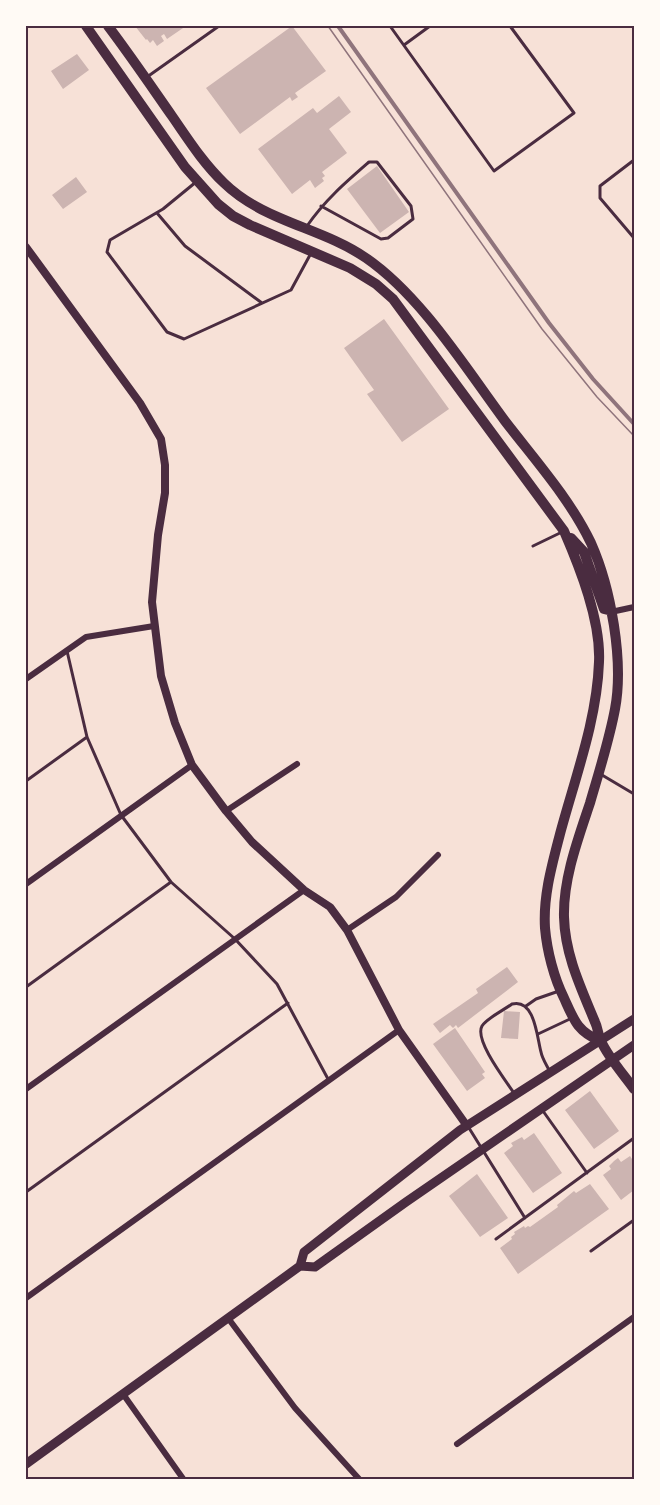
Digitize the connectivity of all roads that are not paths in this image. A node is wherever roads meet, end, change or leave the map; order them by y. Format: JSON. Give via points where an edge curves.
{"nodes":[{"id":1,"x":86,"y":26,"type":"edge"},
{"id":2,"x":108,"y":26,"type":"edge"},
{"id":3,"x":219,"y":26,"type":"edge"},
{"id":4,"x":390,"y":26,"type":"edge"},
{"id":5,"x":430,"y":26,"type":"edge"},
{"id":6,"x":510,"y":26,"type":"edge"},
{"id":7,"x":404,"y":45,"type":"junction"},
{"id":8,"x":146,"y":78,"type":"junction"},
{"id":9,"x":130,"y":88,"type":"junction"},
{"id":10,"x":634,"y":160,"type":"edge"},
{"id":11,"x":197,"y":181,"type":"junction"},
{"id":12,"x":321,"y":206,"type":"junction"},
{"id":13,"x":157,"y":213,"type":"junction"},
{"id":14,"x":305,"y":230,"type":"junction"},
{"id":15,"x":634,"y":236,"type":"edge"},
{"id":16,"x":26,"y":247,"type":"edge"},
{"id":17,"x":312,"y":251,"type":"junction"},
{"id":18,"x":262,"y":303,"type":"junction"},
{"id":19,"x":564,"y":531,"type":"junction"},
{"id":20,"x":533,"y":546,"type":"dead end"},
{"id":21,"x":634,"y":607,"type":"edge"},
{"id":22,"x":611,"y":612,"type":"junction"},
{"id":23,"x":154,"y":626,"type":"junction"},
{"id":24,"x":66,"y":649,"type":"junction"},
{"id":25,"x":26,"y":679,"type":"edge"},
{"id":26,"x":87,"y":737,"type":"junction"},
{"id":27,"x":297,"y":764,"type":"dead end"},
{"id":28,"x":192,"y":765,"type":"junction"},
{"id":29,"x":599,"y":773,"type":"junction"},
{"id":30,"x":26,"y":781,"type":"edge"},
{"id":31,"x":634,"y":794,"type":"edge"},
{"id":32,"x":226,"y":811,"type":"junction"},
{"id":33,"x":121,"y":815,"type":"junction"},
{"id":34,"x":438,"y":855,"type":"dead end"},
{"id":35,"x":171,"y":882,"type":"junction"},
{"id":36,"x":26,"y":884,"type":"edge"},
{"id":37,"x":304,"y":890,"type":"junction"},
{"id":38,"x":347,"y":930,"type":"junction"},
{"id":39,"x":235,"y":939,"type":"junction"},
{"id":40,"x":26,"y":987,"type":"edge"},
{"id":41,"x":560,"y":990,"type":"junction"},
{"id":42,"x":288,"y":1003,"type":"junction"},
{"id":43,"x":526,"y":1006,"type":"junction"},
{"id":44,"x":573,"y":1017,"type":"junction"},
{"id":45,"x":634,"y":1019,"type":"edge"},
{"id":46,"x":399,"y":1030,"type":"junction"},
{"id":47,"x":538,"y":1034,"type":"junction"},
{"id":48,"x":600,"y":1041,"type":"junction"},
{"id":49,"x":634,"y":1045,"type":"edge"},
{"id":50,"x":613,"y":1059,"type":"junction"},
{"id":51,"x":550,"y":1071,"type":"junction"},
{"id":52,"x":329,"y":1080,"type":"junction"},
{"id":53,"x":26,"y":1089,"type":"edge"},
{"id":54,"x":634,"y":1089,"type":"edge"},
{"id":55,"x":515,"y":1094,"type":"junction"},
{"id":56,"x":542,"y":1108,"type":"junction"},
{"id":57,"x":467,"y":1126,"type":"junction"},
{"id":58,"x":634,"y":1138,"type":"edge"},
{"id":59,"x":482,"y":1149,"type":"junction"},
{"id":60,"x":587,"y":1173,"type":"junction"},
{"id":61,"x":26,"y":1192,"type":"edge"},
{"id":62,"x":525,"y":1218,"type":"junction"},
{"id":63,"x":634,"y":1220,"type":"edge"},
{"id":64,"x":496,"y":1239,"type":"dead end"},
{"id":65,"x":591,"y":1251,"type":"dead end"},
{"id":66,"x":300,"y":1266,"type":"junction"},
{"id":67,"x":26,"y":1298,"type":"edge"},
{"id":68,"x":634,"y":1317,"type":"edge"},
{"id":69,"x":228,"y":1318,"type":"junction"},
{"id":70,"x":123,"y":1394,"type":"junction"},
{"id":71,"x":457,"y":1444,"type":"dead end"},
{"id":72,"x":26,"y":1464,"type":"edge"},
{"id":73,"x":184,"y":1479,"type":"edge"},
{"id":74,"x":360,"y":1479,"type":"edge"}],
"edges":[{"from":1,"to":9,"type":"main road"},
{"from":2,"to":8,"type":"main road"},
{"from":3,"to":8,"type":"lane"},
{"from":4,"to":7,"type":"lane"},
{"from":5,"to":7,"type":"lane"},
{"from":6,"to":7,"type":"lane","via":[[574,113],[494,171]]},
{"from":8,"to":9,"type":"main road"},
{"from":8,"to":14,"type":"main road","via":[[200,157],[222,182],[265,213]]},
{"from":9,"to":11,"type":"main road"},
{"from":10,"to":15,"type":"lane","via":[[600,186],[600,198]]},
{"from":11,"to":13,"type":"lane"},
{"from":11,"to":17,"type":"main road","via":[[233,216]]},
{"from":12,"to":12,"type":"lane","via":[[369,162],[376,162],[411,206],[413,219],[388,238],[381,238]]},
{"from":12,"to":14,"type":"lane"},
{"from":13,"to":18,"type":"lane","via":[[185,246]]},
{"from":13,"to":18,"type":"lane","via":[[110,240],[107,252],[167,332],[184,339]]},
{"from":14,"to":22,"type":"main road","via":[[366,258],[417,304],[580,523],[599,564]]},
{"from":16,"to":23,"type":"street","via":[[134,394],[161,439],[165,493],[152,602]]},
{"from":17,"to":18,"type":"lane","via":[[291,290]]},
{"from":17,"to":19,"type":"main road","via":[[350,268],[393,299]]},
{"from":19,"to":20,"type":"lane"},
{"from":19,"to":22,"type":"main road","via":[[584,552],[604,609]]},
{"from":19,"to":41,"type":"main road","via":[[594,615],[600,660],[595,706],[548,880],[545,928]]},
{"from":21,"to":22,"type":"street"},
{"from":22,"to":29,"type":"main road","via":[[617,651],[615,706]]},
{"from":23,"to":24,"type":"street","via":[[87,637]]},
{"from":23,"to":28,"type":"street","via":[[161,676]]},
{"from":24,"to":25,"type":"street"},
{"from":24,"to":26,"type":"lane"},
{"from":26,"to":30,"type":"lane"},
{"from":26,"to":33,"type":"lane"},
{"from":27,"to":32,"type":"street"},
{"from":28,"to":32,"type":"street"},
{"from":28,"to":33,"type":"street"},
{"from":29,"to":31,"type":"lane"},
{"from":29,"to":48,"type":"main road","via":[[576,845],[564,918],[571,964]]},
{"from":32,"to":37,"type":"street","via":[[252,842]]},
{"from":33,"to":35,"type":"lane"},
{"from":33,"to":36,"type":"street"},
{"from":34,"to":38,"type":"street","via":[[396,897]]},
{"from":35,"to":39,"type":"lane"},
{"from":35,"to":40,"type":"lane"},
{"from":37,"to":38,"type":"street","via":[[330,907]]},
{"from":37,"to":39,"type":"street"},
{"from":38,"to":46,"type":"street"},
{"from":39,"to":42,"type":"lane","via":[[277,984]]},
{"from":39,"to":53,"type":"street"},
{"from":41,"to":43,"type":"lane"},
{"from":41,"to":44,"type":"main road"},
{"from":42,"to":52,"type":"lane"},
{"from":42,"to":61,"type":"lane"},
{"from":43,"to":47,"type":"lane"},
{"from":43,"to":55,"type":"lane","via":[[513,1004],[482,1025],[480,1033],[484,1047]]},
{"from":44,"to":47,"type":"lane"},
{"from":44,"to":48,"type":"main road","via":[[585,1035]]},
{"from":45,"to":48,"type":"main road"},
{"from":46,"to":52,"type":"street"},
{"from":46,"to":57,"type":"street"},
{"from":47,"to":51,"type":"lane","via":[[541,1055]]},
{"from":48,"to":50,"type":"main road"},
{"from":48,"to":51,"type":"main road"},
{"from":49,"to":50,"type":"main road"},
{"from":50,"to":54,"type":"main road"},
{"from":50,"to":56,"type":"main road"},
{"from":51,"to":55,"type":"main road"},
{"from":52,"to":67,"type":"street"},
{"from":55,"to":57,"type":"main road"},
{"from":56,"to":59,"type":"main road"},
{"from":56,"to":60,"type":"lane"},
{"from":57,"to":59,"type":"lane"},
{"from":57,"to":66,"type":"main road","via":[[304,1252]]},
{"from":58,"to":60,"type":"lane"},
{"from":59,"to":62,"type":"lane"},
{"from":59,"to":66,"type":"main road","via":[[315,1268]]},
{"from":60,"to":62,"type":"lane"},
{"from":62,"to":64,"type":"lane"},
{"from":63,"to":65,"type":"lane"},
{"from":66,"to":69,"type":"main road"},
{"from":68,"to":71,"type":"street"},
{"from":69,"to":70,"type":"main road"},
{"from":69,"to":74,"type":"street","via":[[296,1408]]},
{"from":70,"to":72,"type":"main road"},
{"from":70,"to":73,"type":"street"}]}
